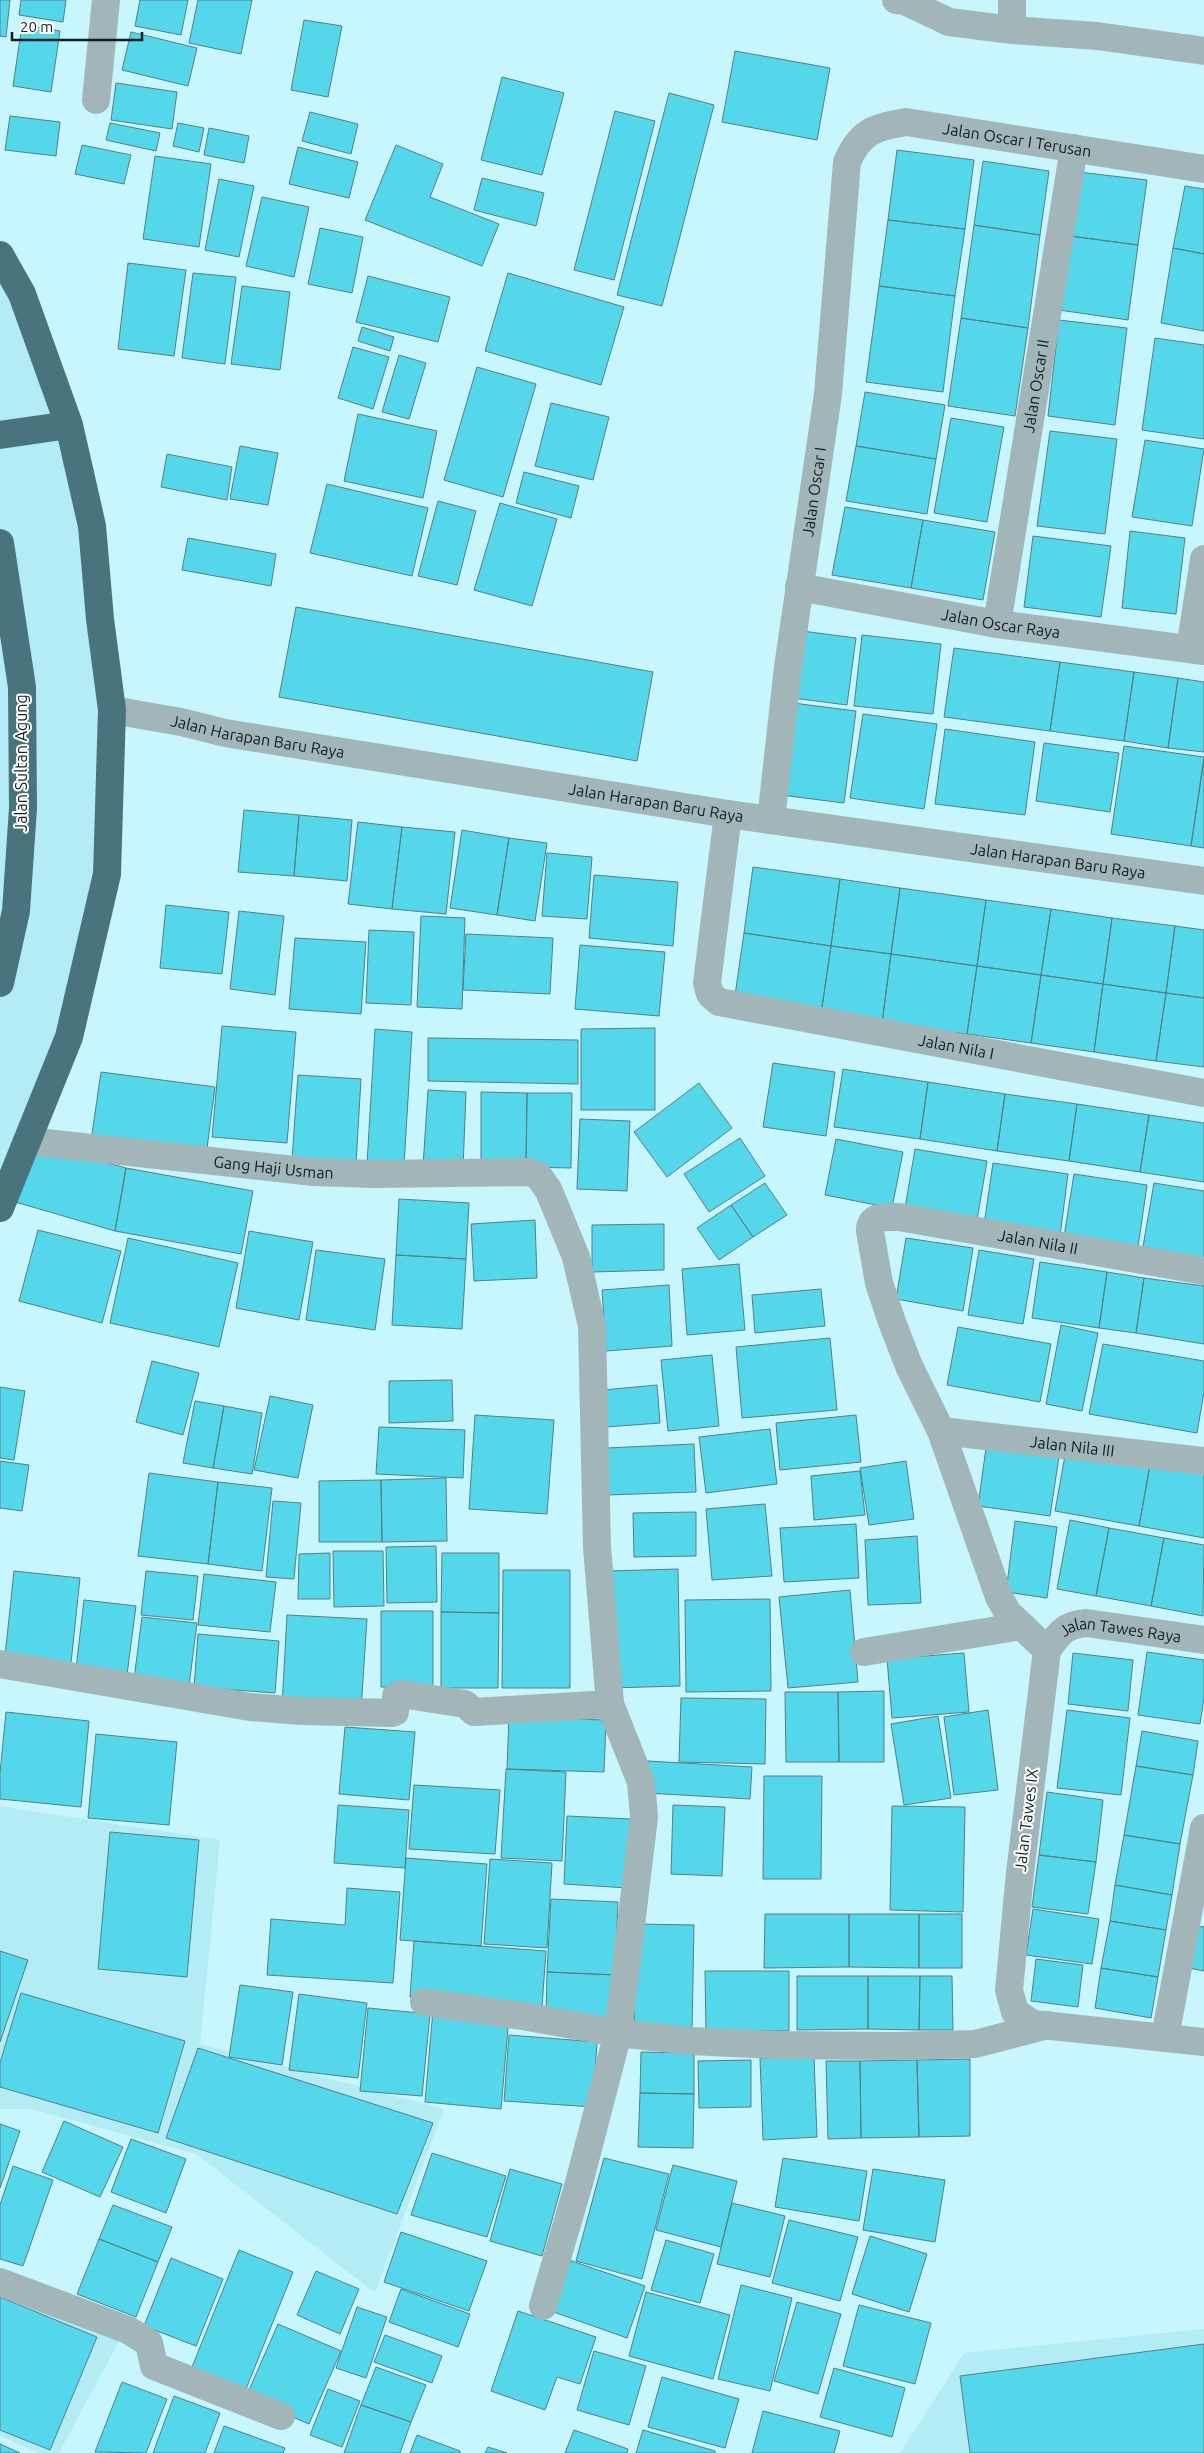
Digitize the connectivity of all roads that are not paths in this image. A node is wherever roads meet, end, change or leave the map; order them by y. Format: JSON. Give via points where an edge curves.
{"nodes":[{"id":1,"x":106,"y":0,"type":"edge"},
{"id":2,"x":896,"y":0,"type":"edge"},
{"id":3,"x":1012,"y":0,"type":"edge"},
{"id":4,"x":1012,"y":30,"type":"junction"},
{"id":5,"x":1204,"y":51,"type":"edge"},
{"id":6,"x":96,"y":100,"type":"dead end"},
{"id":7,"x":1074,"y":148,"type":"junction"},
{"id":8,"x":847,"y":162,"type":"joint"},
{"id":9,"x":1204,"y":169,"type":"edge"},
{"id":10,"x":0,"y":255,"type":"edge"},
{"id":11,"x":69,"y":425,"type":"junction"},
{"id":12,"x":0,"y":435,"type":"edge"},
{"id":13,"x":0,"y":543,"type":"edge"},
{"id":14,"x":1204,"y":559,"type":"edge"},
{"id":15,"x":799,"y":587,"type":"junction"},
{"id":16,"x":997,"y":624,"type":"junction"},
{"id":17,"x":1197,"y":650,"type":"edge"},
{"id":18,"x":112,"y":710,"type":"junction"},
{"id":19,"x":728,"y":814,"type":"junction"},
{"id":20,"x":771,"y":820,"type":"junction"},
{"id":21,"x":1204,"y":882,"type":"edge"},
{"id":22,"x":0,"y":983,"type":"edge"},
{"id":23,"x":1204,"y":1094,"type":"edge"},
{"id":24,"x":27,"y":1142,"type":"junction"},
{"id":25,"x":0,"y":1208,"type":"edge"},
{"id":26,"x":1204,"y":1271,"type":"edge"},
{"id":27,"x":941,"y":1431,"type":"junction"},
{"id":28,"x":1204,"y":1461,"type":"edge"},
{"id":29,"x":1022,"y":1626,"type":"junction"},
{"id":30,"x":1204,"y":1640,"type":"edge"},
{"id":31,"x":1047,"y":1650,"type":"junction"},
{"id":32,"x":864,"y":1652,"type":"dead end"},
{"id":33,"x":0,"y":1664,"type":"edge"},
{"id":34,"x":610,"y":1704,"type":"junction"},
{"id":35,"x":1204,"y":1828,"type":"edge"},
{"id":36,"x":424,"y":2002,"type":"dead end"},
{"id":37,"x":1048,"y":2025,"type":"junction"},
{"id":38,"x":618,"y":2033,"type":"junction"},
{"id":39,"x":1165,"y":2037,"type":"junction"},
{"id":40,"x":1204,"y":2042,"type":"edge"},
{"id":41,"x":0,"y":2282,"type":"edge"},
{"id":42,"x":543,"y":2306,"type":"dead end"},
{"id":43,"x":281,"y":2416,"type":"dead end"}],
"edges":[{"from":1,"to":6,"type":"street"},
{"from":2,"to":4,"type":"street","via":[[905,1],[949,22]]},
{"from":3,"to":4,"type":"street"},
{"from":4,"to":5,"type":"street","via":[[1097,36]]},
{"from":7,"to":8,"type":"street","name":"Jalan Oscar I Terusan","via":[[906,122],[882,125],[866,134],[856,143]]},
{"from":7,"to":9,"type":"street","name":"Jalan Oscar I Terusan"},
{"from":7,"to":16,"type":"street","name":"Jalan Oscar II"},
{"from":8,"to":15,"type":"street","name":"Jalan Oscar I","via":[[828,394]]},
{"from":10,"to":11,"type":"highway","via":[[22,294]]},
{"from":11,"to":12,"type":"highway"},
{"from":11,"to":18,"type":"highway","via":[[92,526]]},
{"from":13,"to":22,"type":"highway","name":"Jalan Sultan Agung","via":[[22,687],[23,799],[16,912]]},
{"from":14,"to":17,"type":"street"},
{"from":15,"to":16,"type":"street","name":"Jalan Oscar Raya"},
{"from":15,"to":20,"type":"street","name":"Jalan Oscar I"},
{"from":16,"to":17,"type":"street","name":"Jalan Oscar Raya"},
{"from":18,"to":19,"type":"street","name":"Jalan Harapan Baru Raya","via":[[225,733]]},
{"from":18,"to":24,"type":"highway","via":[[107,874],[69,1037]]},
{"from":19,"to":20,"type":"street","name":"Jalan Harapan Baru Raya"},
{"from":19,"to":23,"type":"street","name":"Jalan Nila I","via":[[707,983],[710,994],[719,1002]]},
{"from":20,"to":21,"type":"street","name":"Jalan Harapan Baru Raya"},
{"from":24,"to":25,"type":"highway"},
{"from":24,"to":34,"type":"street","name":"Gang Haji Usman","via":[[314,1172],[535,1173],[549,1191],[576,1257],[592,1326],[597,1547]]},
{"from":26,"to":27,"type":"street","name":"Jalan Nila II","via":[[899,1217],[872,1221],[870,1231],[882,1291],[909,1366]]},
{"from":27,"to":28,"type":"street","name":"Jalan Nila III"},
{"from":27,"to":29,"type":"street","via":[[999,1597],[1008,1613]]},
{"from":29,"to":31,"type":"street"},
{"from":29,"to":32,"type":"street"},
{"from":30,"to":31,"type":"street","name":"Jalan Tawes Raya","via":[[1086,1623],[1071,1624],[1060,1632]]},
{"from":31,"to":37,"type":"street","name":"Jalan Tawes IX","via":[[1009,1990],[1015,2012],[1033,2024]]},
{"from":33,"to":34,"type":"street","via":[[250,1707],[302,1711],[392,1714],[396,1696],[401,1694],[465,1704],[474,1712]]},
{"from":34,"to":38,"type":"street","via":[[641,1782],[644,1817]]},
{"from":35,"to":39,"type":"street"},
{"from":36,"to":38,"type":"street"},
{"from":37,"to":38,"type":"street","via":[[976,2044],[892,2046],[719,2042]]},
{"from":37,"to":39,"type":"street"},
{"from":38,"to":42,"type":"street"},
{"from":39,"to":40,"type":"street"},
{"from":41,"to":43,"type":"street","via":[[128,2330],[150,2343],[154,2366]]}]}
